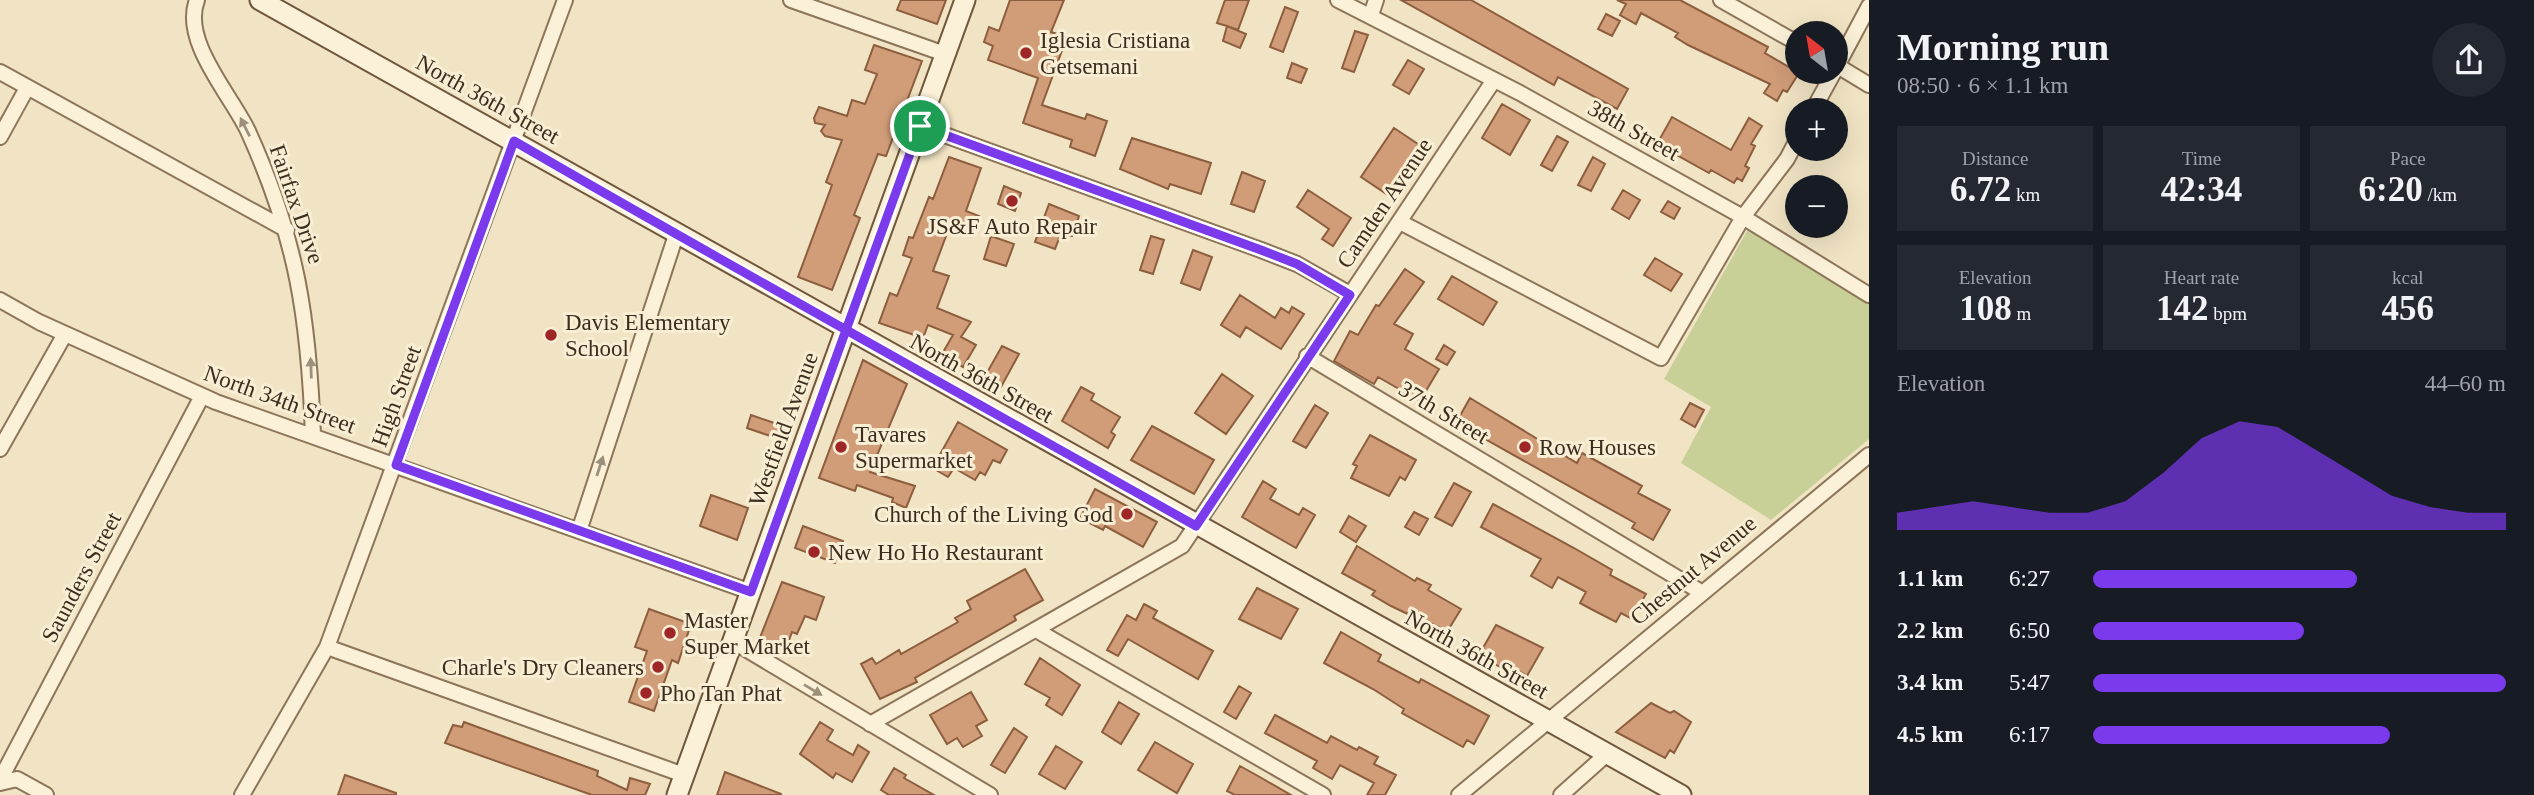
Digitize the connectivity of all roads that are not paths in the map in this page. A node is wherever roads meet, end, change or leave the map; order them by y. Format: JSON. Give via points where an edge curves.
{"nodes":[{"id":1,"x":197,"y":0,"type":"edge"},
{"id":2,"x":260,"y":0,"type":"edge"},
{"id":3,"x":565,"y":0,"type":"edge"},
{"id":4,"x":792,"y":0,"type":"edge"},
{"id":5,"x":965,"y":0,"type":"edge"},
{"id":6,"x":1338,"y":0,"type":"edge"},
{"id":7,"x":1376,"y":0,"type":"edge"},
{"id":8,"x":1721,"y":0,"type":"edge"},
{"id":9,"x":1869,"y":6,"type":"edge"},
{"id":10,"x":1371,"y":15,"type":"junction"},
{"id":11,"x":1785,"y":36,"type":"edge"},
{"id":12,"x":1848,"y":44,"type":"edge"},
{"id":13,"x":944,"y":54,"type":"junction"},
{"id":14,"x":0,"y":72,"type":"edge"},
{"id":15,"x":1848,"y":74,"type":"edge"},
{"id":16,"x":1494,"y":80,"type":"junction"},
{"id":17,"x":1869,"y":85,"type":"edge"},
{"id":18,"x":27,"y":88,"type":"junction"},
{"id":19,"x":920,"y":126,"type":"junction"},
{"id":20,"x":0,"y":137,"type":"edge"},
{"id":21,"x":514,"y":141,"type":"junction"},
{"id":22,"x":1785,"y":161,"type":"edge"},
{"id":23,"x":1743,"y":217,"type":"junction"},
{"id":24,"x":1400,"y":222,"type":"junction"},
{"id":25,"x":287,"y":230,"type":"junction"},
{"id":26,"x":676,"y":234,"type":"junction"},
{"id":27,"x":1350,"y":295,"type":"junction"},
{"id":28,"x":1869,"y":295,"type":"edge"},
{"id":29,"x":0,"y":300,"type":"edge"},
{"id":30,"x":845,"y":329,"type":"junction"},
{"id":31,"x":65,"y":334,"type":"junction"},
{"id":32,"x":1307,"y":356,"type":"junction"},
{"id":33,"x":202,"y":396,"type":"junction"},
{"id":34,"x":313,"y":436,"type":"junction"},
{"id":35,"x":0,"y":449,"type":"edge"},
{"id":36,"x":1869,"y":455,"type":"edge"},
{"id":37,"x":396,"y":465,"type":"junction"},
{"id":38,"x":1196,"y":526,"type":"junction"},
{"id":39,"x":579,"y":531,"type":"junction"},
{"id":40,"x":751,"y":592,"type":"junction"},
{"id":41,"x":1701,"y":592,"type":"junction"},
{"id":42,"x":1036,"y":630,"type":"junction"},
{"id":43,"x":734,"y":642,"type":"junction"},
{"id":44,"x":327,"y":647,"type":"junction"},
{"id":45,"x":1548,"y":721,"type":"junction"},
{"id":46,"x":870,"y":724,"type":"junction"},
{"id":47,"x":1608,"y":753,"type":"junction"},
{"id":48,"x":684,"y":775,"type":"junction"},
{"id":49,"x":0,"y":782,"type":"edge"},
{"id":50,"x":46,"y":795,"type":"edge"},
{"id":51,"x":242,"y":795,"type":"edge"},
{"id":52,"x":677,"y":795,"type":"edge"},
{"id":53,"x":990,"y":795,"type":"edge"},
{"id":54,"x":1323,"y":795,"type":"edge"},
{"id":55,"x":1459,"y":795,"type":"edge"},
{"id":56,"x":1561,"y":795,"type":"edge"},
{"id":57,"x":1681,"y":795,"type":"edge"}],
"edges":[{"from":25,"to":1,"type":"street","name":"Fairfax Drive","one_way":true,"via":[[246,127],[196,35]]},
{"from":2,"to":21,"type":"street","name":"North 36th Street"},
{"from":3,"to":21,"type":"street","name":"High Street"},
{"from":4,"to":13,"type":"street"},
{"from":5,"to":13,"type":"street","name":"Westfield Avenue"},
{"from":6,"to":10,"type":"street","name":"38th Street"},
{"from":7,"to":10,"type":"street"},
{"from":8,"to":11,"type":"street"},
{"from":9,"to":12,"type":"street"},
{"from":10,"to":16,"type":"street","name":"38th Street"},
{"from":13,"to":19,"type":"street","name":"Westfield Avenue"},
{"from":14,"to":18,"type":"street"},
{"from":15,"to":17,"type":"street"},
{"from":16,"to":23,"type":"street","name":"38th Street"},
{"from":16,"to":24,"type":"street","name":"Camden Avenue"},
{"from":18,"to":20,"type":"street"},
{"from":18,"to":25,"type":"street"},
{"from":19,"to":27,"type":"street","via":[[1297,264]]},
{"from":19,"to":30,"type":"street","name":"Westfield Avenue"},
{"from":21,"to":26,"type":"street","name":"North 36th Street"},
{"from":21,"to":37,"type":"street","name":"High Street"},
{"from":22,"to":23,"type":"street"},
{"from":23,"to":24,"type":"street","via":[[1661,358]]},
{"from":23,"to":28,"type":"street","name":"38th Street"},
{"from":24,"to":27,"type":"street","name":"Camden Avenue"},
{"from":34,"to":25,"type":"street","name":"Fairfax Drive","one_way":true,"via":[[310,349]]},
{"from":26,"to":30,"type":"street","name":"North 36th Street"},
{"from":39,"to":26,"type":"street","one_way":true},
{"from":27,"to":32,"type":"street","name":"Camden Avenue"},
{"from":29,"to":31,"type":"street","name":"North 34th Street"},
{"from":30,"to":38,"type":"street","name":"North 36th Street"},
{"from":30,"to":40,"type":"street","name":"Westfield Avenue"},
{"from":31,"to":33,"type":"street","name":"North 34th Street"},
{"from":31,"to":35,"type":"street"},
{"from":32,"to":38,"type":"street","name":"Camden Avenue"},
{"from":32,"to":41,"type":"street","name":"37th Street"},
{"from":33,"to":34,"type":"street","name":"North 34th Street"},
{"from":33,"to":49,"type":"street","name":"Saunders Street"},
{"from":34,"to":37,"type":"street","name":"North 34th Street"},
{"from":36,"to":41,"type":"street","name":"Chestnut Avenue"},
{"from":37,"to":39,"type":"street","name":"North 34th Street"},
{"from":37,"to":44,"type":"street","name":"High Street"},
{"from":38,"to":42,"type":"street","name":"Camden Avenue","via":[[1182,546]]},
{"from":38,"to":45,"type":"street","name":"North 36th Street"},
{"from":39,"to":40,"type":"street","name":"North 34th Street"},
{"from":40,"to":43,"type":"street","name":"Westfield Avenue"},
{"from":41,"to":45,"type":"street","name":"Chestnut Avenue"},
{"from":42,"to":46,"type":"street","name":"Camden Avenue"},
{"from":42,"to":54,"type":"street"},
{"from":43,"to":46,"type":"street","one_way":true},
{"from":43,"to":48,"type":"street","name":"Westfield Avenue"},
{"from":44,"to":48,"type":"street"},
{"from":44,"to":51,"type":"street","name":"High Street"},
{"from":45,"to":47,"type":"street","name":"North 36th Street"},
{"from":45,"to":55,"type":"street","name":"Chestnut Avenue"},
{"from":46,"to":53,"type":"street"},
{"from":47,"to":56,"type":"street"},
{"from":47,"to":57,"type":"street","name":"North 36th Street"},
{"from":48,"to":52,"type":"street","name":"Westfield Avenue"},
{"from":49,"to":50,"type":"street","via":[[17,779]]}]}
